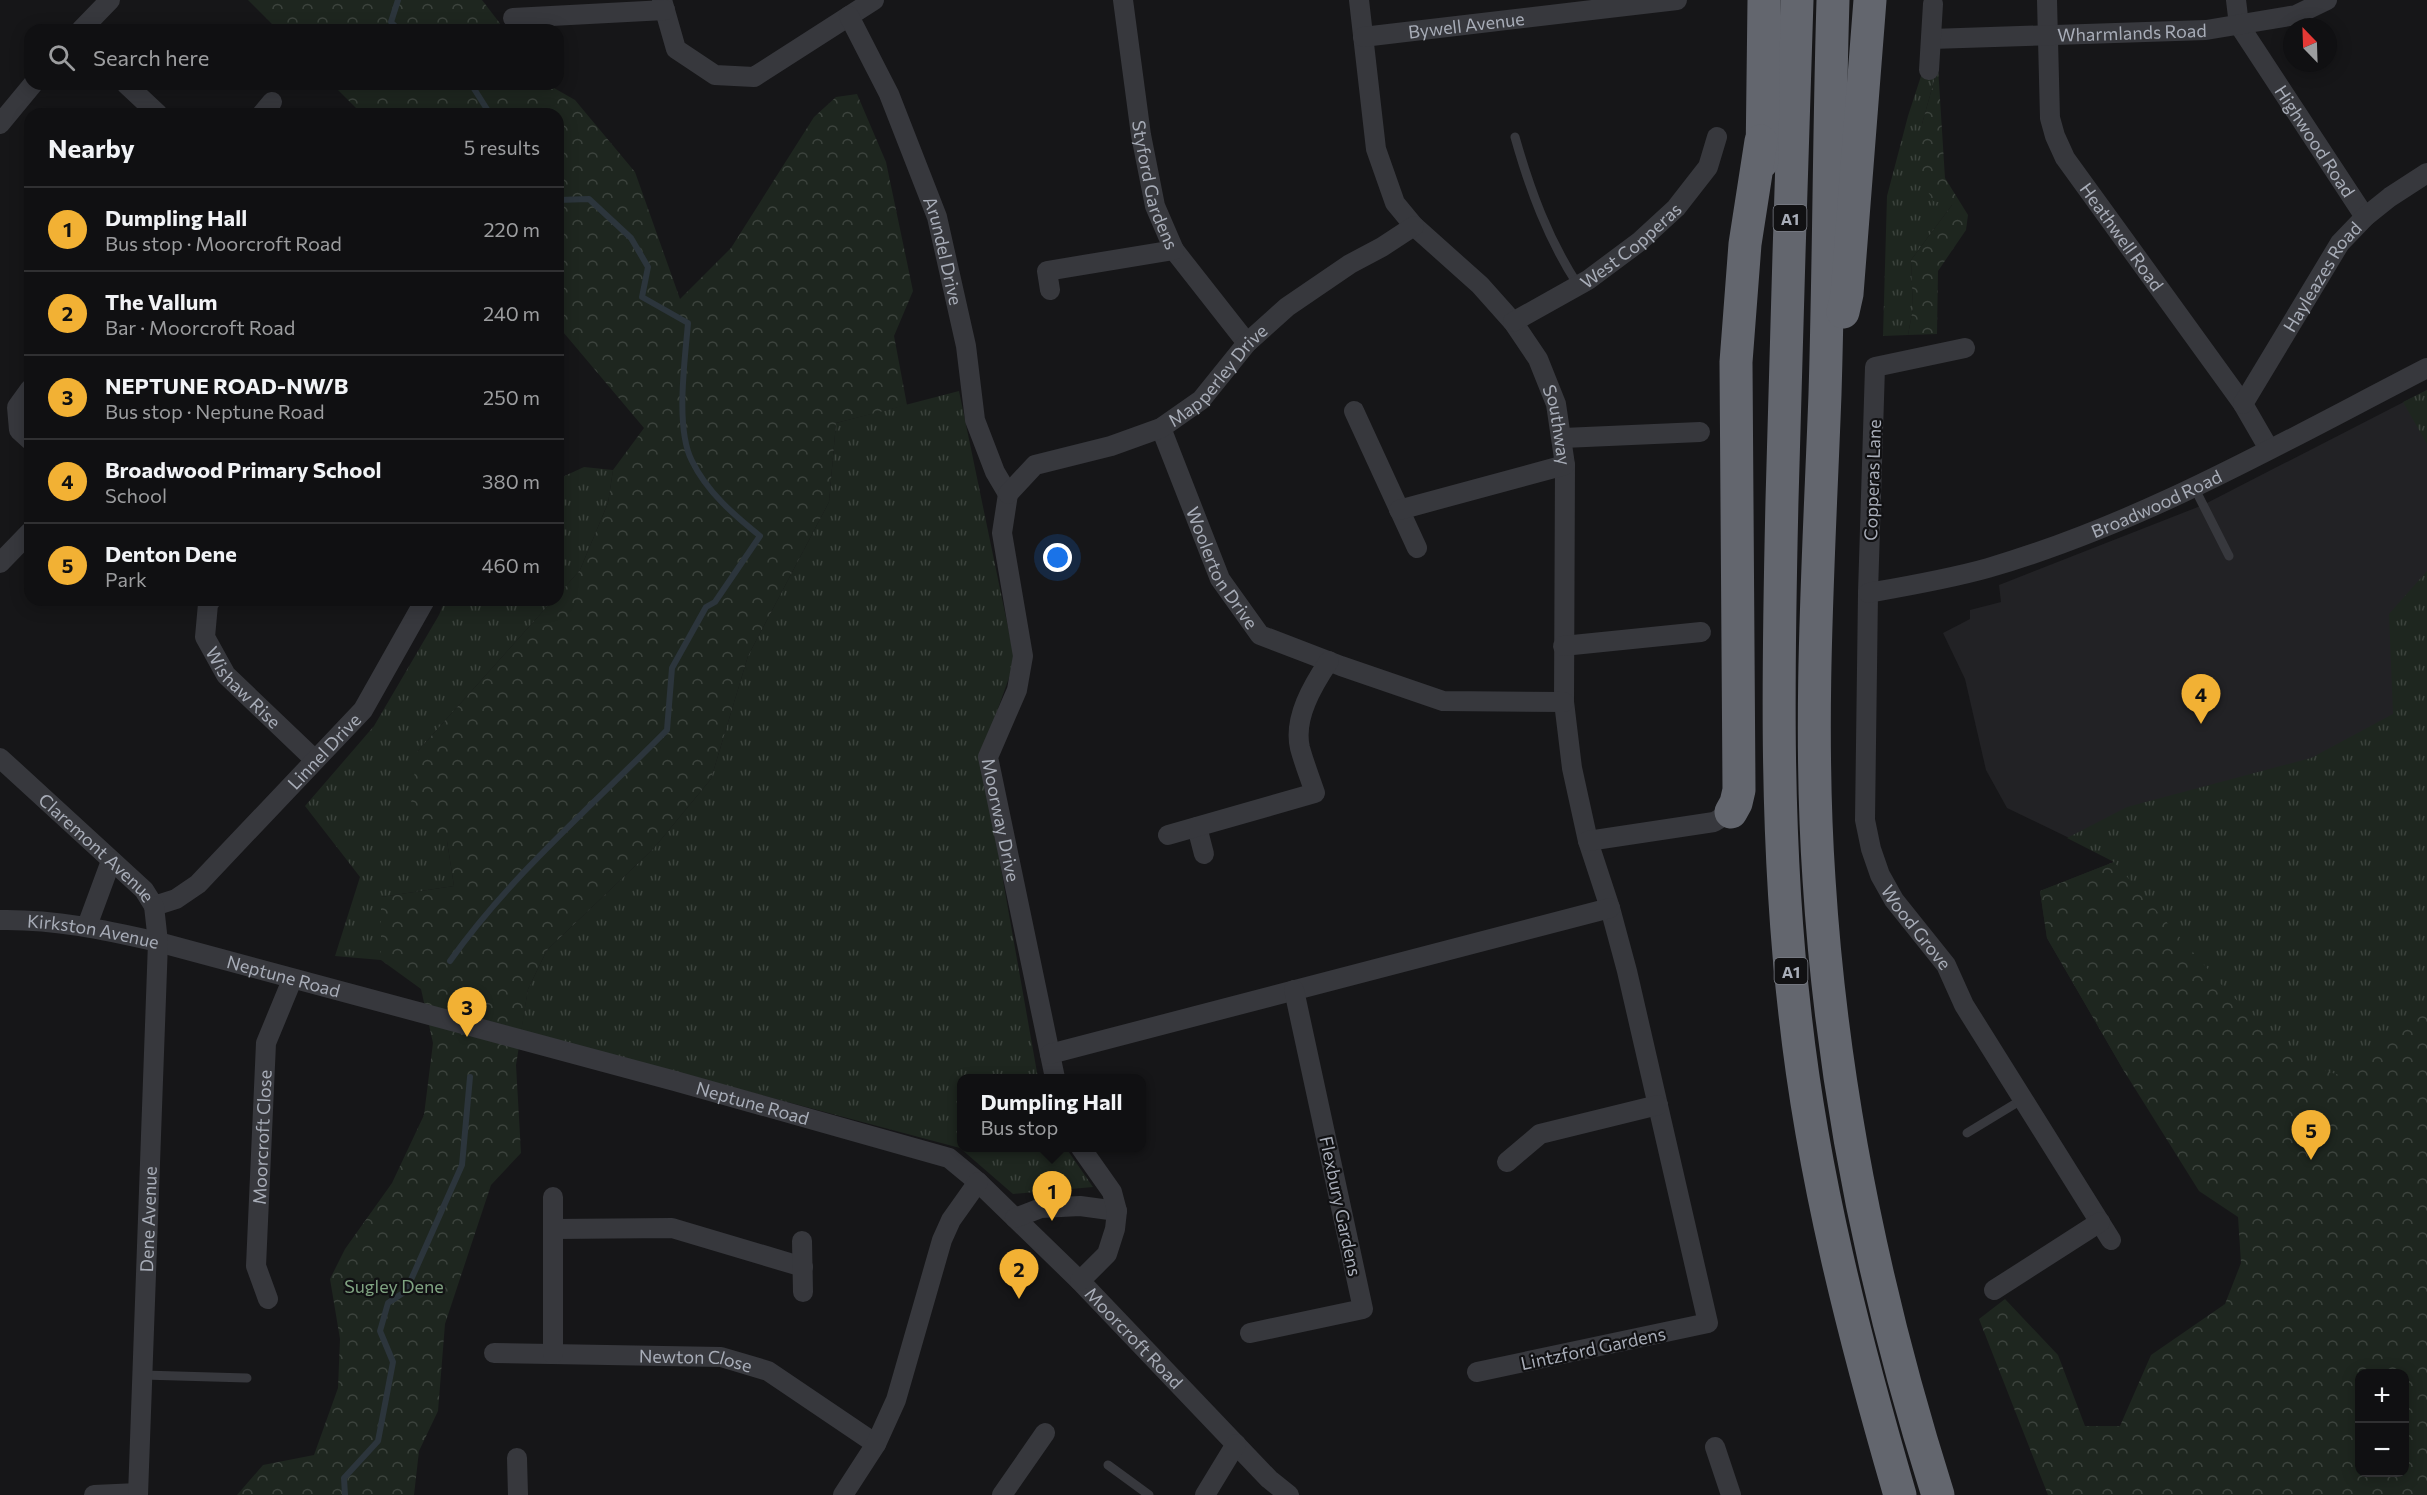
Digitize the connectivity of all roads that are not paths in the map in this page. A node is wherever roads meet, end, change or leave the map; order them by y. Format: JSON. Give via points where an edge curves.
{"nodes":[{"id":1,"x":110,"y":0,"type":"edge"},
{"id":2,"x":874,"y":0,"type":"edge"},
{"id":3,"x":1123,"y":0,"type":"edge"},
{"id":4,"x":1359,"y":0,"type":"edge"},
{"id":5,"x":1677,"y":0,"type":"edge"},
{"id":6,"x":1764,"y":0,"type":"edge"},
{"id":7,"x":1797,"y":0,"type":"edge"},
{"id":8,"x":1833,"y":0,"type":"edge"},
{"id":9,"x":1870,"y":0,"type":"edge"},
{"id":10,"x":2047,"y":0,"type":"edge"},
{"id":11,"x":2236,"y":0,"type":"edge"},
{"id":12,"x":2327,"y":0,"type":"edge"},
{"id":13,"x":1933,"y":4,"type":"dead end"},
{"id":14,"x":663,"y":5,"type":"edge"},
{"id":15,"x":1543,"y":8,"type":"edge"},
{"id":16,"x":849,"y":16,"type":"junction"},
{"id":17,"x":513,"y":18,"type":"dead end"},
{"id":18,"x":87,"y":24,"type":"edge"},
{"id":19,"x":2239,"y":25,"type":"junction"},
{"id":20,"x":2048,"y":34,"type":"junction"},
{"id":21,"x":1363,"y":37,"type":"junction"},
{"id":22,"x":1931,"y":39,"type":"junction"},
{"id":23,"x":1929,"y":70,"type":"dead end"},
{"id":24,"x":28,"y":90,"type":"edge"},
{"id":25,"x":132,"y":90,"type":"edge"},
{"id":26,"x":152,"y":108,"type":"edge"},
{"id":27,"x":0,"y":124,"type":"edge"},
{"id":28,"x":1515,"y":137,"type":"dead end"},
{"id":29,"x":1717,"y":137,"type":"dead end"},
{"id":30,"x":1761,"y":141,"type":"junction"},
{"id":31,"x":2427,"y":173,"type":"edge"},
{"id":32,"x":2365,"y":216,"type":"junction"},
{"id":33,"x":1414,"y":226,"type":"junction"},
{"id":34,"x":1174,"y":250,"type":"junction"},
{"id":35,"x":1578,"y":285,"type":"junction"},
{"id":36,"x":1050,"y":290,"type":"dead end"},
{"id":37,"x":1513,"y":322,"type":"junction"},
{"id":38,"x":1247,"y":343,"type":"junction"},
{"id":39,"x":1965,"y":348,"type":"dead end"},
{"id":40,"x":2427,"y":368,"type":"edge"},
{"id":41,"x":1825,"y":389,"type":"junction"},
{"id":42,"x":24,"y":397,"type":"edge"},
{"id":43,"x":2243,"y":404,"type":"junction"},
{"id":44,"x":1354,"y":411,"type":"dead end"},
{"id":45,"x":1161,"y":428,"type":"junction"},
{"id":46,"x":1700,"y":432,"type":"dead end"},
{"id":47,"x":24,"y":435,"type":"edge"},
{"id":48,"x":1783,"y":435,"type":"junction"},
{"id":49,"x":1563,"y":438,"type":"junction"},
{"id":50,"x":2269,"y":449,"type":"junction"},
{"id":51,"x":1565,"y":465,"type":"junction"},
{"id":52,"x":2194,"y":488,"type":"junction"},
{"id":53,"x":1008,"y":494,"type":"junction"},
{"id":54,"x":1399,"y":510,"type":"junction"},
{"id":55,"x":24,"y":538,"type":"edge"},
{"id":56,"x":1417,"y":548,"type":"dead end"},
{"id":57,"x":2229,"y":556,"type":"dead end"},
{"id":58,"x":0,"y":563,"type":"edge"},
{"id":59,"x":1868,"y":593,"type":"junction"},
{"id":60,"x":208,"y":606,"type":"edge"},
{"id":61,"x":422,"y":606,"type":"edge"},
{"id":62,"x":1701,"y":632,"type":"dead end"},
{"id":63,"x":1563,"y":646,"type":"junction"},
{"id":64,"x":1329,"y":661,"type":"junction"},
{"id":65,"x":1563,"y":702,"type":"junction"},
{"id":66,"x":0,"y":758,"type":"edge"},
{"id":67,"x":315,"y":760,"type":"junction"},
{"id":68,"x":1731,"y":812,"type":"joint"},
{"id":69,"x":1197,"y":827,"type":"junction"},
{"id":70,"x":1168,"y":835,"type":"dead end"},
{"id":71,"x":1588,"y":841,"type":"junction"},
{"id":72,"x":1204,"y":854,"type":"dead end"},
{"id":73,"x":111,"y":861,"type":"junction"},
{"id":74,"x":198,"y":884,"type":"joint"},
{"id":75,"x":154,"y":906,"type":"junction"},
{"id":76,"x":1610,"y":908,"type":"junction"},
{"id":77,"x":0,"y":921,"type":"edge"},
{"id":78,"x":87,"y":926,"type":"junction"},
{"id":79,"x":158,"y":942,"type":"junction"},
{"id":80,"x":188,"y":951,"type":"joint"},
{"id":81,"x":292,"y":980,"type":"junction"},
{"id":82,"x":1294,"y":990,"type":"junction"},
{"id":83,"x":1050,"y":1054,"type":"junction"},
{"id":84,"x":1054,"y":1074,"type":"edge"},
{"id":85,"x":2023,"y":1099,"type":"junction"},
{"id":86,"x":1658,"y":1105,"type":"junction"},
{"id":87,"x":1967,"y":1132,"type":"dead end"},
{"id":88,"x":1084,"y":1152,"type":"edge"},
{"id":89,"x":1507,"y":1162,"type":"dead end"},
{"id":90,"x":978,"y":1182,"type":"junction"},
{"id":91,"x":553,"y":1197,"type":"dead end"},
{"id":92,"x":1117,"y":1211,"type":"junction"},
{"id":93,"x":1015,"y":1218,"type":"junction"},
{"id":94,"x":2100,"y":1222,"type":"junction"},
{"id":95,"x":554,"y":1229,"type":"junction"},
{"id":96,"x":2111,"y":1240,"type":"dead end"},
{"id":97,"x":802,"y":1241,"type":"dead end"},
{"id":98,"x":803,"y":1267,"type":"junction"},
{"id":99,"x":1080,"y":1281,"type":"junction"},
{"id":100,"x":1994,"y":1290,"type":"dead end"},
{"id":101,"x":803,"y":1292,"type":"dead end"},
{"id":102,"x":268,"y":1299,"type":"dead end"},
{"id":103,"x":1708,"y":1323,"type":"joint"},
{"id":104,"x":1250,"y":1333,"type":"dead end"},
{"id":105,"x":494,"y":1353,"type":"dead end"},
{"id":106,"x":553,"y":1354,"type":"junction"},
{"id":107,"x":1477,"y":1372,"type":"dead end"},
{"id":108,"x":143,"y":1375,"type":"junction"},
{"id":109,"x":247,"y":1378,"type":"dead end"},
{"id":110,"x":1045,"y":1433,"type":"dead end"},
{"id":111,"x":876,"y":1444,"type":"junction"},
{"id":112,"x":1236,"y":1444,"type":"junction"},
{"id":113,"x":1715,"y":1447,"type":"dead end"},
{"id":114,"x":517,"y":1458,"type":"dead end"},
{"id":115,"x":1108,"y":1465,"type":"dead end"},
{"id":116,"x":138,"y":1494,"type":"edge"},
{"id":117,"x":94,"y":1495,"type":"edge"},
{"id":118,"x":518,"y":1495,"type":"edge"},
{"id":119,"x":843,"y":1495,"type":"edge"},
{"id":120,"x":1002,"y":1495,"type":"edge"},
{"id":121,"x":1149,"y":1495,"type":"edge"},
{"id":122,"x":1205,"y":1495,"type":"edge"},
{"id":123,"x":1289,"y":1495,"type":"edge"},
{"id":124,"x":1731,"y":1495,"type":"edge"},
{"id":125,"x":1900,"y":1495,"type":"edge"},
{"id":126,"x":1938,"y":1495,"type":"edge"}],
"edges":[{"from":1,"to":18,"type":"street"},
{"from":2,"to":16,"type":"street"},
{"from":3,"to":34,"type":"street","name":"Styford Gardens","via":[[1155,206]]},
{"from":4,"to":21,"type":"street","name":"Southway"},
{"from":5,"to":15,"type":"street","name":"Bywell Avenue"},
{"from":6,"to":30,"type":"highway"},
{"from":7,"to":48,"type":"highway","number":"A1"},
{"from":8,"to":41,"type":"highway","number":"A1"},
{"from":9,"to":41,"type":"highway","via":[[1847,294]]},
{"from":10,"to":20,"type":"street","name":"Heathwell Road"},
{"from":11,"to":19,"type":"street","name":"Highwood Road"},
{"from":12,"to":19,"type":"street","name":"Wharmlands Road","via":[[2296,15]]},
{"from":13,"to":22,"type":"street"},
{"from":14,"to":16,"type":"street","via":[[676,49],[715,75],[754,77]]},
{"from":14,"to":17,"type":"street"},
{"from":15,"to":21,"type":"street","name":"Bywell Avenue"},
{"from":16,"to":53,"type":"street","name":"Arundel Drive","via":[[889,94],[937,218],[966,346],[975,420]]},
{"from":19,"to":20,"type":"street","name":"Wharmlands Road","via":[[2206,30]]},
{"from":19,"to":32,"type":"street","name":"Highwood Road"},
{"from":20,"to":22,"type":"street","name":"Wharmlands Road"},
{"from":20,"to":43,"type":"street","name":"Heathwell Road","via":[[2050,118],[2065,158]]},
{"from":21,"to":33,"type":"street","name":"Southway","via":[[1376,149],[1395,203]]},
{"from":22,"to":23,"type":"street"},
{"from":24,"to":27,"type":"street"},
{"from":25,"to":26,"type":"street"},
{"from":28,"to":35,"type":"lane","via":[[1547,231]]},
{"from":29,"to":35,"type":"street","name":"West Copperas","via":[[1708,167],[1676,208],[1639,242]]},
{"from":30,"to":48,"type":"highway","via":[[1767,339]]},
{"from":30,"to":68,"type":"highway","via":[[1745,244],[1736,362],[1738,790]]},
{"from":31,"to":32,"type":"street","name":"Hayleazes Road"},
{"from":32,"to":43,"type":"street","name":"Hayleazes Road","via":[[2340,243]]},
{"from":33,"to":37,"type":"street","name":"Southway","via":[[1480,285]]},
{"from":33,"to":38,"type":"street","name":"Mapperley Drive","via":[[1287,307]]},
{"from":34,"to":36,"type":"street","via":[[1047,271]]},
{"from":34,"to":38,"type":"street","name":"Styford Gardens"},
{"from":35,"to":37,"type":"street","name":"West Copperas"},
{"from":37,"to":49,"type":"street","name":"Southway","via":[[1538,359],[1556,404]]},
{"from":38,"to":45,"type":"street","name":"Mapperley Drive","via":[[1201,400]]},
{"from":39,"to":59,"type":"street","name":"Copperas Lane","via":[[1875,367]]},
{"from":40,"to":50,"type":"street","name":"Broadwood Road"},
{"from":41,"to":126,"type":"highway","number":"A1","via":[[1815,742],[1819,879],[1832,1010],[1875,1267]]},
{"from":42,"to":47,"type":"street","via":[[17,407],[19,430]]},
{"from":43,"to":50,"type":"street","name":"Heathwell Road"},
{"from":44,"to":54,"type":"street"},
{"from":45,"to":53,"type":"street","name":"Mapperley Drive","via":[[1111,446],[1035,465]]},
{"from":45,"to":64,"type":"street","name":"Woolerton Drive","via":[[1220,579],[1260,635]]},
{"from":46,"to":49,"type":"street"},
{"from":48,"to":125,"type":"highway","number":"A1","via":[[1779,744],[1783,882],[1795,1015],[1810,1126],[1839,1270]]},
{"from":49,"to":51,"type":"street","name":"Southway"},
{"from":50,"to":52,"type":"street","name":"Broadwood Road"},
{"from":51,"to":54,"type":"street"},
{"from":51,"to":63,"type":"street","name":"Southway"},
{"from":52,"to":57,"type":"lane"},
{"from":52,"to":59,"type":"street","name":"Broadwood Road","via":[[1988,568]]},
{"from":53,"to":83,"type":"street","name":"Moorway Drive","via":[[1002,533],[1023,656],[1017,690],[988,757]]},
{"from":54,"to":56,"type":"street"},
{"from":55,"to":58,"type":"street"},
{"from":59,"to":85,"type":"street","name":"Wood Grove","via":[[1865,820],[1871,849],[1894,900],[1947,964],[1964,1005]]},
{"from":60,"to":67,"type":"street","name":"Wishaw Rise","via":[[205,637],[226,675]]},
{"from":61,"to":67,"type":"street","name":"Linnel Drive","via":[[363,710]]},
{"from":62,"to":63,"type":"street"},
{"from":63,"to":65,"type":"street","name":"Southway"},
{"from":64,"to":65,"type":"street","name":"Woolerton Drive","via":[[1443,701]]},
{"from":64,"to":69,"type":"street","via":[[1311,688],[1300,725],[1300,746],[1315,793]]},
{"from":65,"to":71,"type":"street","name":"Southway"},
{"from":66,"to":73,"type":"street","name":"Claremont Avenue"},
{"from":67,"to":74,"type":"street","name":"Linnel Drive"},
{"from":68,"to":71,"type":"street","via":[[1714,822]]},
{"from":69,"to":70,"type":"street"},
{"from":69,"to":72,"type":"street"},
{"from":71,"to":76,"type":"street","name":"Southway"},
{"from":73,"to":75,"type":"street","name":"Claremont Avenue","via":[[144,891]]},
{"from":73,"to":78,"type":"street"},
{"from":74,"to":75,"type":"street","name":"Claremont Avenue","via":[[176,899]]},
{"from":75,"to":79,"type":"street","name":"Dene Avenue"},
{"from":76,"to":82,"type":"street"},
{"from":76,"to":86,"type":"street","name":"Southway"},
{"from":77,"to":78,"type":"street","name":"Kirkston Avenue","via":[[35,920]]},
{"from":78,"to":79,"type":"street","name":"Kirkston Avenue"},
{"from":79,"to":80,"type":"street","name":"Kirkston Avenue"},
{"from":79,"to":108,"type":"street","name":"Dene Avenue"},
{"from":80,"to":81,"type":"street","name":"Neptune Road"},
{"from":81,"to":90,"type":"street","name":"Neptune Road","via":[[935,1153],[949,1158]]},
{"from":81,"to":102,"type":"street","name":"Moorcroft Close","via":[[266,1043],[256,1266]]},
{"from":82,"to":83,"type":"street"},
{"from":82,"to":104,"type":"street","name":"Flexbury Gardens","via":[[1363,1309]]},
{"from":83,"to":84,"type":"street","name":"Moorway Drive"},
{"from":85,"to":87,"type":"lane"},
{"from":85,"to":94,"type":"street","name":"Wood Grove"},
{"from":86,"to":89,"type":"street","via":[[1540,1134]]},
{"from":86,"to":103,"type":"street","name":"Southway"},
{"from":88,"to":92,"type":"street","via":[[1112,1192]]},
{"from":90,"to":93,"type":"street","name":"Moorcroft Road"},
{"from":90,"to":111,"type":"street","via":[[942,1239],[896,1400]]},
{"from":91,"to":95,"type":"street"},
{"from":92,"to":93,"type":"street","via":[[1080,1206],[1041,1208]]},
{"from":92,"to":99,"type":"street","via":[[1107,1254]]},
{"from":93,"to":99,"type":"street","name":"Moorcroft Road"},
{"from":94,"to":96,"type":"street","name":"Wood Grove"},
{"from":94,"to":100,"type":"street"},
{"from":95,"to":98,"type":"street","via":[[672,1228]]},
{"from":95,"to":106,"type":"street"},
{"from":97,"to":98,"type":"street"},
{"from":98,"to":101,"type":"street"},
{"from":99,"to":112,"type":"street","name":"Moorcroft Road"},
{"from":103,"to":107,"type":"street","name":"Lintzford Gardens"},
{"from":105,"to":106,"type":"street","name":"Newton Close"},
{"from":106,"to":111,"type":"street","name":"Newton Close","via":[[721,1357],[768,1371]]},
{"from":108,"to":109,"type":"lane"},
{"from":108,"to":116,"type":"street","name":"Dene Avenue"},
{"from":110,"to":120,"type":"street"},
{"from":111,"to":119,"type":"street"},
{"from":112,"to":122,"type":"street"},
{"from":112,"to":123,"type":"street","name":"Moorcroft Road"},
{"from":113,"to":124,"type":"street"},
{"from":114,"to":118,"type":"street"},
{"from":115,"to":121,"type":"lane"},
{"from":116,"to":117,"type":"street"}]}
